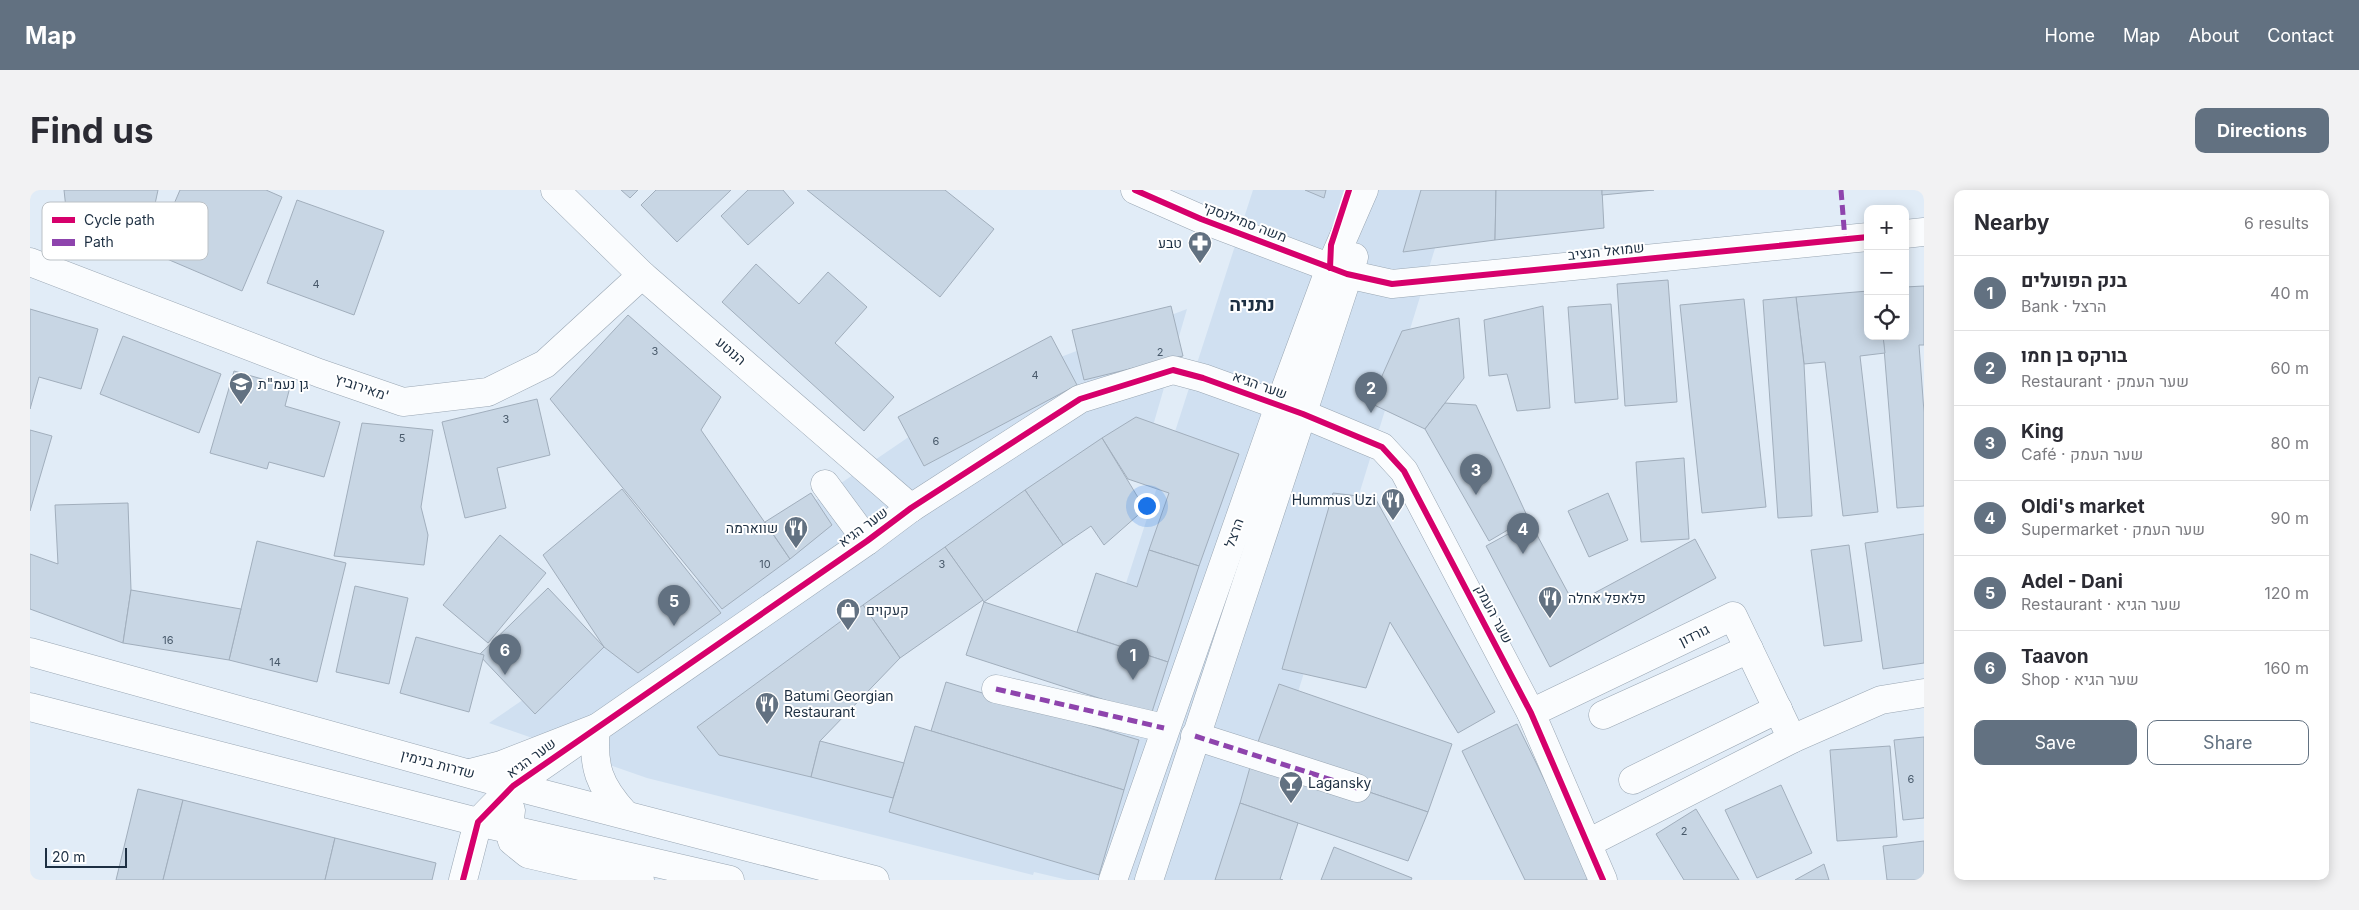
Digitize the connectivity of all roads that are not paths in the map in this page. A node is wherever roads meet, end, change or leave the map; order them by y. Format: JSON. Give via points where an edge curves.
{"nodes":[{"id":1,"x":555,"y":190,"type":"edge"},
{"id":2,"x":1135,"y":190,"type":"edge"},
{"id":3,"x":1364,"y":190,"type":"edge"},
{"id":4,"x":1379,"y":190,"type":"edge"},
{"id":5,"x":1924,"y":232,"type":"edge"},
{"id":6,"x":1909,"y":234,"type":"edge"},
{"id":7,"x":1864,"y":237,"type":"edge"},
{"id":8,"x":30,"y":262,"type":"edge"},
{"id":9,"x":1339,"y":271,"type":"junction"},
{"id":10,"x":642,"y":275,"type":"junction"},
{"id":11,"x":1291,"y":410,"type":"junction"},
{"id":12,"x":825,"y":484,"type":"dead end"},
{"id":13,"x":911,"y":508,"type":"junction"},
{"id":14,"x":867,"y":541,"type":"junction"},
{"id":15,"x":1749,"y":649,"type":"junction"},
{"id":16,"x":30,"y":652,"type":"edge"},
{"id":17,"x":996,"y":689,"type":"dead end"},
{"id":18,"x":1924,"y":693,"type":"edge"},
{"id":19,"x":30,"y":707,"type":"edge"},
{"id":20,"x":1778,"y":709,"type":"junction"},
{"id":21,"x":1531,"y":713,"type":"junction"},
{"id":22,"x":1604,"y":715,"type":"dead end"},
{"id":23,"x":596,"y":728,"type":"junction"},
{"id":24,"x":1164,"y":728,"type":"junction"},
{"id":25,"x":1195,"y":736,"type":"junction"},
{"id":26,"x":1792,"y":738,"type":"junction"},
{"id":27,"x":470,"y":773,"type":"junction"},
{"id":28,"x":1633,"y":780,"type":"dead end"},
{"id":29,"x":513,"y":786,"type":"junction"},
{"id":30,"x":1357,"y":788,"type":"dead end"},
{"id":31,"x":625,"y":814,"type":"junction"},
{"id":32,"x":478,"y":822,"type":"junction"},
{"id":33,"x":510,"y":834,"type":"junction"},
{"id":34,"x":1588,"y":843,"type":"junction"},
{"id":35,"x":470,"y":851,"type":"junction"},
{"id":36,"x":462,"y":880,"type":"edge"},
{"id":37,"x":640,"y":880,"type":"edge"},
{"id":38,"x":730,"y":880,"type":"edge"},
{"id":39,"x":875,"y":880,"type":"edge"},
{"id":40,"x":1113,"y":880,"type":"edge"},
{"id":41,"x":1149,"y":880,"type":"edge"},
{"id":42,"x":1603,"y":880,"type":"edge"}],
"edges":[{"from":1,"to":10,"type":"street","name":"הנוטע"},
{"from":2,"to":9,"type":"street","name":"משה סמילנסקי","via":[[1201,219]]},
{"from":3,"to":9,"type":"street","name":"הרצל"},
{"from":4,"to":9,"type":"street","name":"הרצל"},
{"from":5,"to":6,"type":"street"},
{"from":7,"to":9,"type":"street","name":"שמואל הנציב","via":[[1404,284],[1381,282]]},
{"from":8,"to":10,"type":"street","name":"מאירוביץ'","via":[[403,402],[488,392],[545,364]]},
{"from":9,"to":11,"type":"street","name":"הרצל"},
{"from":10,"to":13,"type":"street","name":"הנוטע"},
{"from":11,"to":13,"type":"street","name":"שער הגיא","via":[[1172,370],[1080,400]]},
{"from":11,"to":21,"type":"street","name":"שער העמק","via":[[1382,447],[1404,471]]},
{"from":11,"to":24,"type":"street","name":"הרצל"},
{"from":11,"to":25,"type":"street","name":"הרצל"},
{"from":12,"to":14,"type":"street"},
{"from":13,"to":14,"type":"street","name":"שער הגיא"},
{"from":14,"to":23,"type":"street","name":"שער הגיא"},
{"from":15,"to":20,"type":"street","name":"גורדון"},
{"from":15,"to":21,"type":"street","name":"גורדון","via":[[1733,616]]},
{"from":15,"to":22,"type":"street"},
{"from":16,"to":27,"type":"street","name":"שדרות בנימין"},
{"from":17,"to":24,"type":"street"},
{"from":18,"to":26,"type":"street","via":[[1882,700]]},
{"from":19,"to":32,"type":"street"},
{"from":20,"to":26,"type":"street","name":"גורדון"},
{"from":20,"to":28,"type":"street"},
{"from":21,"to":34,"type":"street","name":"שער העמק"},
{"from":23,"to":27,"type":"street","via":[[520,758]]},
{"from":23,"to":29,"type":"street","name":"שער הגיא"},
{"from":23,"to":31,"type":"street","via":[[596,768],[603,785]]},
{"from":24,"to":40,"type":"street","name":"הרצל"},
{"from":25,"to":30,"type":"street"},
{"from":25,"to":41,"type":"street","name":"הרצל"},
{"from":26,"to":34,"type":"street"},
{"from":27,"to":29,"type":"street","name":"שדרות בנימין"},
{"from":29,"to":31,"type":"street","name":"שדרות בנימין"},
{"from":29,"to":32,"type":"street","name":"שער הגיא"},
{"from":29,"to":33,"type":"street","name":"שער הגיא"},
{"from":31,"to":39,"type":"street","name":"שדרות בנימין"},
{"from":32,"to":33,"type":"street"},
{"from":32,"to":35,"type":"street"},
{"from":33,"to":35,"type":"street"},
{"from":33,"to":37,"type":"street","via":[[528,854]]},
{"from":33,"to":38,"type":"street"},
{"from":34,"to":42,"type":"street","name":"שער העמק"},
{"from":35,"to":36,"type":"street"}]}
